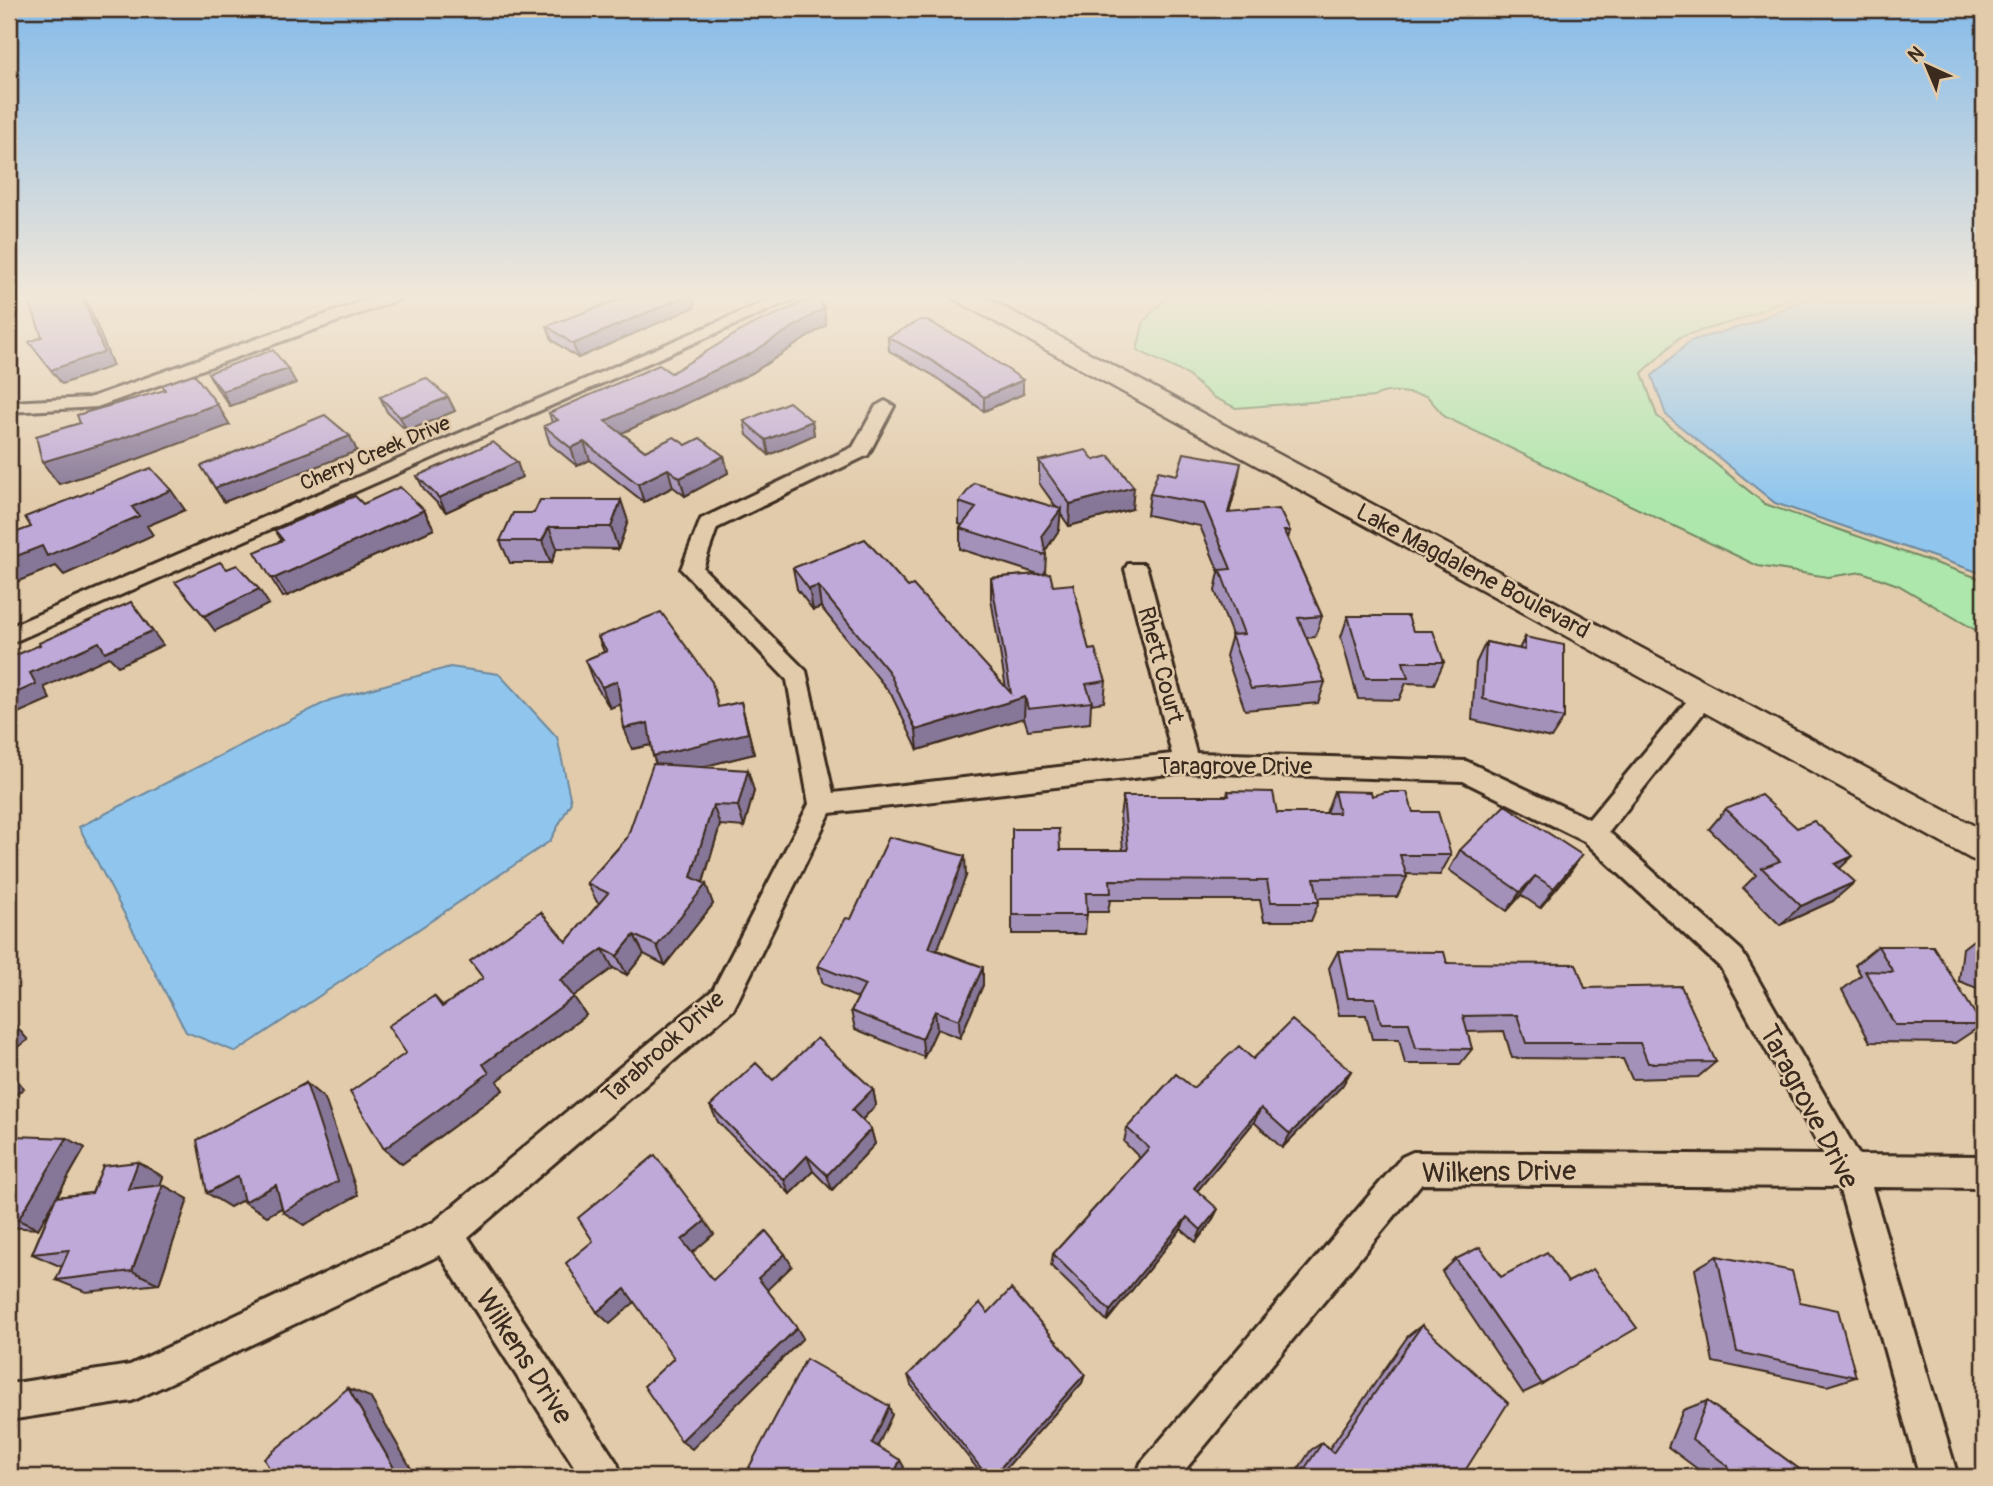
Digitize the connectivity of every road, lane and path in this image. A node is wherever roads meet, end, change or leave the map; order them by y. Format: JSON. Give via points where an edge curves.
{"nodes":[{"id":1,"x":202,"y":363,"type":"edge"},
{"id":2,"x":637,"y":363,"type":"edge"},
{"id":3,"x":1090,"y":363,"type":"edge"},
{"id":4,"x":885,"y":406,"type":"dead end"},
{"id":5,"x":9,"y":407,"type":"edge"},
{"id":6,"x":1136,"y":569,"type":"dead end"},
{"id":7,"x":9,"y":636,"type":"edge"},
{"id":8,"x":1704,"y":696,"type":"junction"},
{"id":9,"x":1186,"y":762,"type":"junction"},
{"id":10,"x":822,"y":804,"type":"junction"},
{"id":11,"x":1593,"y":833,"type":"junction"},
{"id":12,"x":1984,"y":848,"type":"edge"},
{"id":13,"x":1850,"y":1170,"type":"junction"},
{"id":14,"x":1984,"y":1172,"type":"edge"},
{"id":15,"x":446,"y":1234,"type":"junction"},
{"id":16,"x":9,"y":1402,"type":"edge"},
{"id":17,"x":603,"y":1477,"type":"edge"},
{"id":18,"x":1155,"y":1477,"type":"edge"},
{"id":19,"x":1940,"y":1477,"type":"edge"}],
"edges":[{"from":1,"to":5,"type":"street","via":[[92,403]]},
{"from":2,"to":7,"type":"street","name":"Cherry Creek Drive"},
{"from":3,"to":8,"type":"street","name":"Lake Magdalene Boulevard"},
{"from":4,"to":10,"type":"street","via":[[862,451],[708,524],[692,569],[798,677]]},
{"from":6,"to":9,"type":"street","name":"Rhett Court"},
{"from":8,"to":11,"type":"street"},
{"from":8,"to":12,"type":"street","name":"Lake Magdalene Boulevard"},
{"from":9,"to":10,"type":"street","name":"Taragrove Drive"},
{"from":9,"to":11,"type":"street","name":"Taragrove Drive","via":[[1466,771]]},
{"from":10,"to":15,"type":"street","name":"Tarabrook Drive","via":[[723,1000]]},
{"from":11,"to":13,"type":"street","name":"Taragrove Drive","via":[[1731,959]]},
{"from":13,"to":14,"type":"street","name":"Wilkens Drive"},
{"from":13,"to":18,"type":"street","name":"Wilkens Drive","via":[[1413,1168]]},
{"from":13,"to":19,"type":"street","name":"Taragrove Drive"},
{"from":15,"to":16,"type":"street","name":"Tarabrook Drive","via":[[132,1382]]},
{"from":15,"to":17,"type":"street","name":"Wilkens Drive"}]}
